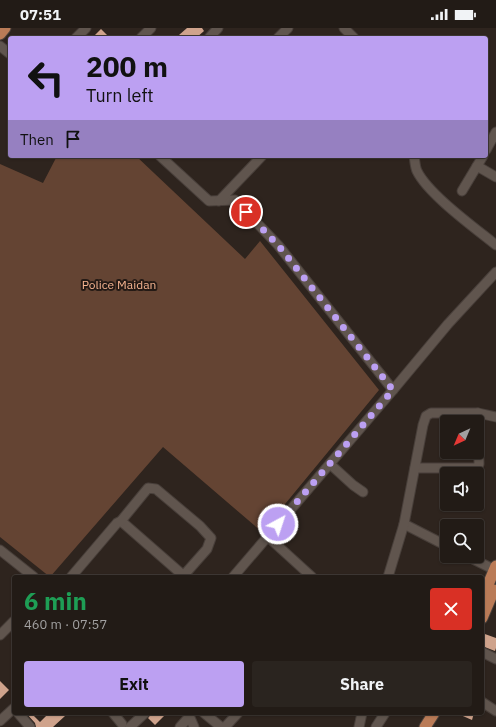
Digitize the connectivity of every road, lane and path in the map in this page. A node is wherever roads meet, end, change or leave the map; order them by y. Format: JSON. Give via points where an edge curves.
{"nodes":[{"id":1,"x":5,"y":28,"type":"edge"},
{"id":2,"x":86,"y":28,"type":"edge"},
{"id":3,"x":151,"y":28,"type":"edge"},
{"id":4,"x":218,"y":28,"type":"edge"},
{"id":5,"x":288,"y":28,"type":"edge"},
{"id":6,"x":344,"y":28,"type":"edge"},
{"id":7,"x":0,"y":34,"type":"edge"},
{"id":8,"x":78,"y":36,"type":"edge"},
{"id":9,"x":143,"y":36,"type":"edge"},
{"id":10,"x":211,"y":36,"type":"edge"},
{"id":11,"x":280,"y":36,"type":"edge"},
{"id":12,"x":352,"y":36,"type":"edge"},
{"id":13,"x":0,"y":46,"type":"edge"},
{"id":14,"x":8,"y":52,"type":"edge"},
{"id":15,"x":496,"y":132,"type":"edge"},
{"id":16,"x":488,"y":146,"type":"edge"},
{"id":17,"x":164,"y":158,"type":"edge"},
{"id":18,"x":260,"y":158,"type":"edge"},
{"id":19,"x":414,"y":158,"type":"edge"},
{"id":20,"x":482,"y":158,"type":"edge"},
{"id":21,"x":477,"y":166,"type":"junction"},
{"id":22,"x":496,"y":177,"type":"edge"},
{"id":23,"x":462,"y":191,"type":"dead end"},
{"id":24,"x":219,"y":201,"type":"junction"},
{"id":25,"x":496,"y":246,"type":"edge"},
{"id":26,"x":496,"y":272,"type":"edge"},
{"id":27,"x":393,"y":390,"type":"junction"},
{"id":28,"x":478,"y":413,"type":"junction"},
{"id":29,"x":496,"y":417,"type":"edge"},
{"id":30,"x":330,"y":464,"type":"junction"},
{"id":31,"x":415,"y":468,"type":"junction"},
{"id":32,"x":363,"y":492,"type":"dead end"},
{"id":33,"x":121,"y":521,"type":"junction"},
{"id":34,"x":404,"y":524,"type":"junction"},
{"id":35,"x":267,"y":536,"type":"junction"},
{"id":36,"x":440,"y":542,"type":"edge"},
{"id":37,"x":0,"y":550,"type":"edge"},
{"id":38,"x":483,"y":563,"type":"edge"},
{"id":39,"x":495,"y":568,"type":"edge"},
{"id":40,"x":31,"y":575,"type":"edge"},
{"id":41,"x":73,"y":575,"type":"edge"},
{"id":42,"x":183,"y":575,"type":"edge"},
{"id":43,"x":186,"y":575,"type":"edge"},
{"id":44,"x":235,"y":575,"type":"edge"},
{"id":45,"x":310,"y":575,"type":"edge"},
{"id":46,"x":389,"y":575,"type":"edge"},
{"id":47,"x":496,"y":586,"type":"edge"},
{"id":48,"x":484,"y":594,"type":"edge"},
{"id":49,"x":484,"y":613,"type":"edge"},
{"id":50,"x":12,"y":623,"type":"edge"},
{"id":51,"x":0,"y":635,"type":"edge"},
{"id":52,"x":484,"y":653,"type":"edge"},
{"id":53,"x":496,"y":659,"type":"edge"},
{"id":54,"x":484,"y":703,"type":"edge"},
{"id":55,"x":12,"y":710,"type":"edge"},
{"id":56,"x":496,"y":710,"type":"edge"},
{"id":57,"x":20,"y":715,"type":"edge"},
{"id":58,"x":115,"y":715,"type":"edge"},
{"id":59,"x":141,"y":715,"type":"edge"},
{"id":60,"x":189,"y":715,"type":"edge"},
{"id":61,"x":206,"y":715,"type":"edge"},
{"id":62,"x":236,"y":715,"type":"edge"},
{"id":63,"x":362,"y":715,"type":"edge"},
{"id":64,"x":384,"y":715,"type":"edge"},
{"id":65,"x":433,"y":715,"type":"edge"},
{"id":66,"x":442,"y":715,"type":"edge"},
{"id":67,"x":0,"y":721,"type":"edge"},
{"id":68,"x":125,"y":726,"type":"edge"},
{"id":69,"x":30,"y":727,"type":"edge"},
{"id":70,"x":180,"y":727,"type":"edge"},
{"id":71,"x":194,"y":727,"type":"edge"},
{"id":72,"x":221,"y":727,"type":"edge"},
{"id":73,"x":225,"y":727,"type":"edge"},
{"id":74,"x":359,"y":727,"type":"edge"},
{"id":75,"x":376,"y":727,"type":"edge"},
{"id":76,"x":425,"y":727,"type":"edge"},
{"id":77,"x":434,"y":727,"type":"edge"}],
"edges":[{"from":1,"to":7,"type":"main road"},
{"from":2,"to":8,"type":"street"},
{"from":3,"to":9,"type":"street"},
{"from":4,"to":10,"type":"street"},
{"from":5,"to":11,"type":"street"},
{"from":6,"to":12,"type":"street"},
{"from":13,"to":14,"type":"street"},
{"from":15,"to":16,"type":"street"},
{"from":17,"to":24,"type":"street","via":[[209,202]]},
{"from":18,"to":24,"type":"street"},
{"from":19,"to":25,"type":"street","via":[[417,171],[427,184]]},
{"from":20,"to":21,"type":"street"},
{"from":21,"to":22,"type":"street"},
{"from":21,"to":23,"type":"street"},
{"from":24,"to":27,"type":"street","via":[[235,200],[278,245]]},
{"from":26,"to":27,"type":"street"},
{"from":27,"to":30,"type":"street"},
{"from":28,"to":29,"type":"street"},
{"from":28,"to":31,"type":"street","via":[[431,413],[426,416]]},
{"from":28,"to":31,"type":"street","via":[[477,468]]},
{"from":30,"to":32,"type":"street"},
{"from":30,"to":35,"type":"street"},
{"from":31,"to":34,"type":"street"},
{"from":33,"to":41,"type":"street"},
{"from":33,"to":42,"type":"street"},
{"from":33,"to":43,"type":"street","via":[[148,488],[156,489],[184,512],[211,538],[207,549]]},
{"from":34,"to":36,"type":"street"},
{"from":34,"to":46,"type":"street"},
{"from":35,"to":44,"type":"street"},
{"from":35,"to":45,"type":"street"},
{"from":37,"to":40,"type":"street"},
{"from":38,"to":39,"type":"street"},
{"from":39,"to":48,"type":"main road"},
{"from":47,"to":49,"type":"main road"},
{"from":50,"to":51,"type":"street"},
{"from":52,"to":53,"type":"street"},
{"from":54,"to":56,"type":"street"},
{"from":55,"to":67,"type":"street"},
{"from":57,"to":69,"type":"street"},
{"from":58,"to":68,"type":"street"},
{"from":59,"to":68,"type":"street"},
{"from":60,"to":70,"type":"street"},
{"from":60,"to":71,"type":"street"},
{"from":61,"to":72,"type":"street"},
{"from":62,"to":73,"type":"street"},
{"from":63,"to":74,"type":"street"},
{"from":64,"to":75,"type":"street"},
{"from":65,"to":76,"type":"main road"},
{"from":66,"to":77,"type":"main road"}]}
